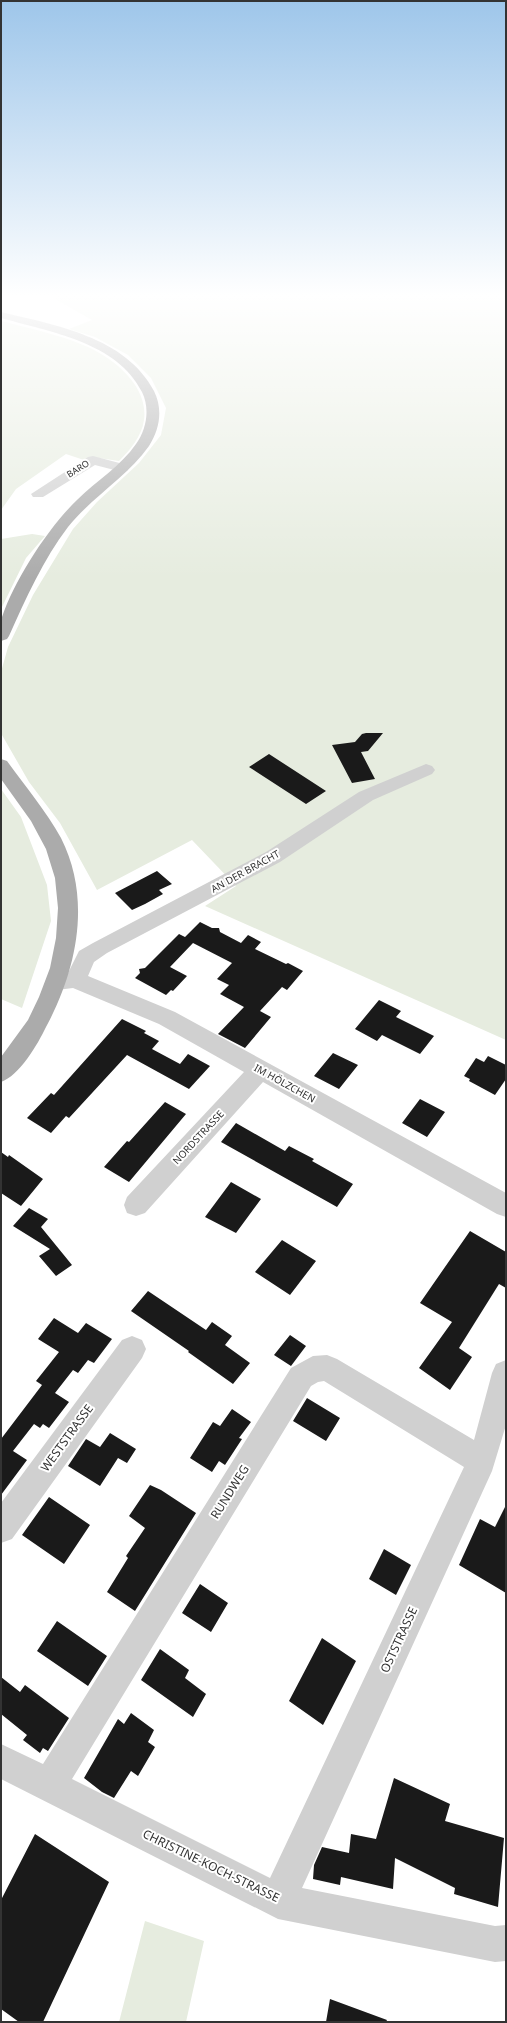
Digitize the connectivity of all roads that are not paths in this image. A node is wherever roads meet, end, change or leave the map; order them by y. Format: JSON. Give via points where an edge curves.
{"nodes":[{"id":1,"x":147,"y":389,"type":"edge"},
{"id":2,"x":122,"y":468,"type":"junction"},
{"id":3,"x":38,"y":494,"type":"dead end"},
{"id":4,"x":1,"y":636,"type":"edge"},
{"id":5,"x":1,"y":765,"type":"edge"},
{"id":6,"x":426,"y":770,"type":"dead end"},
{"id":7,"x":66,"y":981,"type":"junction"},
{"id":8,"x":261,"y":1069,"type":"junction"},
{"id":9,"x":1,"y":1073,"type":"edge"},
{"id":10,"x":136,"y":1205,"type":"dead end"},
{"id":11,"x":506,"y":1206,"type":"edge"},
{"id":12,"x":132,"y":1349,"type":"dead end"},
{"id":13,"x":506,"y":1373,"type":"edge"},
{"id":14,"x":482,"y":1461,"type":"junction"},
{"id":15,"x":1,"y":1528,"type":"edge"},
{"id":16,"x":1,"y":1761,"type":"edge"},
{"id":17,"x":49,"y":1785,"type":"junction"},
{"id":18,"x":278,"y":1901,"type":"junction"},
{"id":19,"x":506,"y":1943,"type":"edge"}],
"edges":[{"from":1,"to":2,"type":"main road","via":[[152,401],[151,427],[144,442]]},
{"from":2,"to":3,"type":"street","name":"BARO","via":[[93,460]]},
{"from":2,"to":4,"type":"main road","via":[[74,510],[59,529],[18,599]]},
{"from":5,"to":7,"type":"main road","via":[[46,832],[62,865],[68,902]]},
{"from":6,"to":7,"type":"street","name":"AN DER BRACHT","via":[[366,796],[273,857],[100,948],[86,957]]},
{"from":7,"to":8,"type":"street","name":"IM HÖLZCHEN","via":[[167,1018]]},
{"from":7,"to":9,"type":"main road"},
{"from":8,"to":10,"type":"street","name":"NORDSTRASSE"},
{"from":8,"to":11,"type":"street","name":"IM HÖLZCHEN"},
{"from":12,"to":15,"type":"street","name":"WESTSTRASSE"},
{"from":13,"to":14,"type":"street","name":"OSTSTRASSE"},
{"from":14,"to":17,"type":"street","name":"RUNDWEG","via":[[328,1368],[313,1369],[301,1377]]},
{"from":14,"to":18,"type":"street","name":"OSTSTRASSE"},
{"from":16,"to":17,"type":"street","name":"CHRISTINE-KOCH-STRASSE"},
{"from":17,"to":18,"type":"street","name":"CHRISTINE-KOCH-STRASSE"},
{"from":18,"to":19,"type":"street","name":"CHRISTINE-KOCH-STRASSE","via":[[495,1944]]}]}
